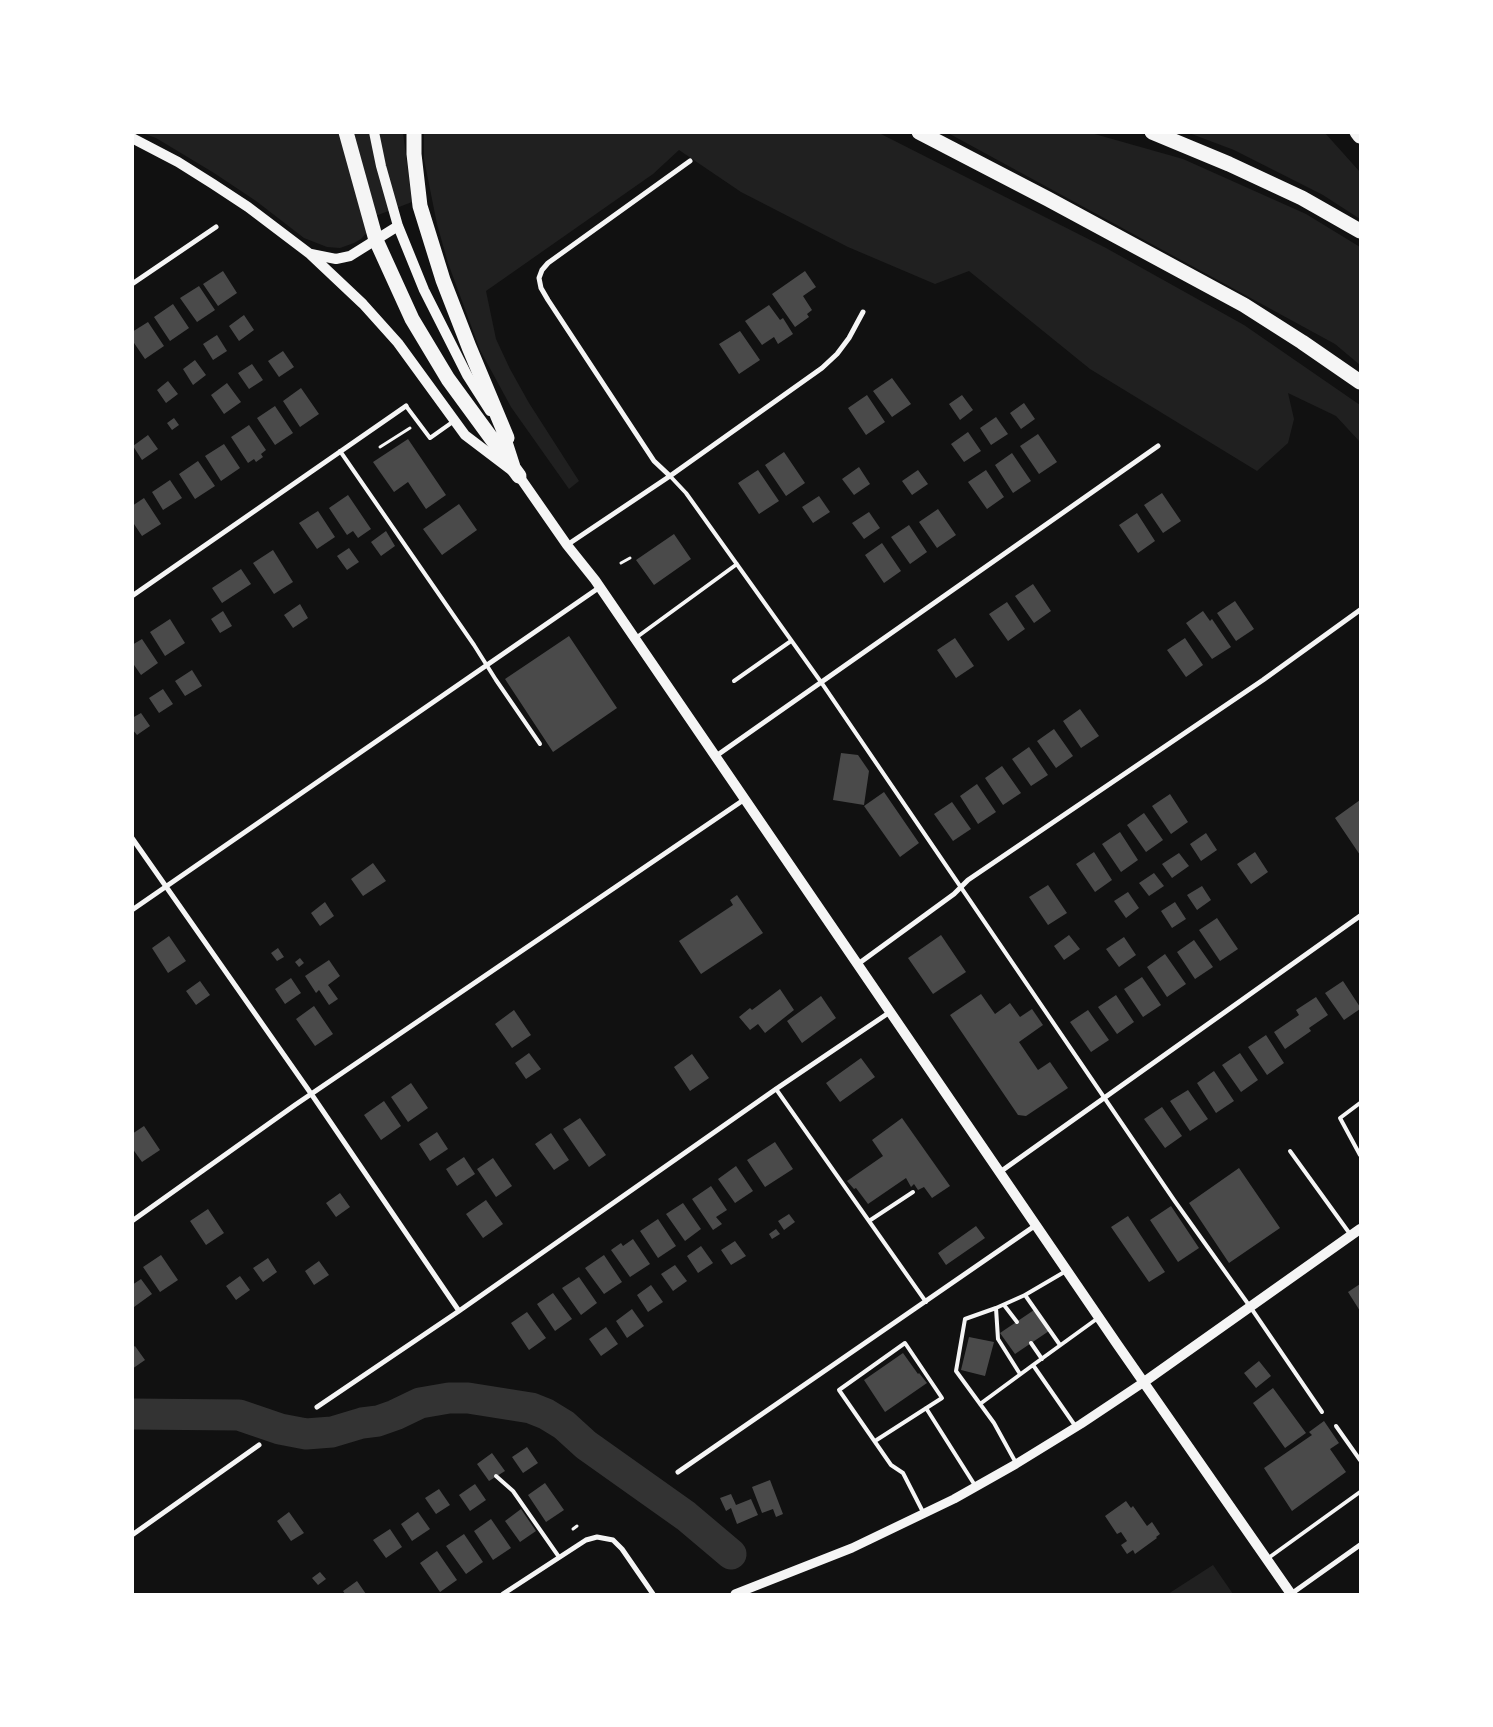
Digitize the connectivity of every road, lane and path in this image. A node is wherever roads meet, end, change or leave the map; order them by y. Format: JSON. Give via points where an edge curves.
{"nodes":[{"id":1,"x":346,"y":132,"type":"edge"},
{"id":2,"x":374,"y":132,"type":"edge"},
{"id":3,"x":414,"y":132,"type":"edge"},
{"id":4,"x":919,"y":132,"type":"edge"},
{"id":5,"x":1152,"y":132,"type":"edge"},
{"id":6,"x":1357,"y":132,"type":"edge"},
{"id":7,"x":1360,"y":136,"type":"edge"},
{"id":8,"x":132,"y":138,"type":"edge"},
{"id":9,"x":690,"y":161,"type":"dead end"},
{"id":10,"x":398,"y":226,"type":"junction"},
{"id":11,"x":216,"y":227,"type":"dead end"},
{"id":12,"x":1360,"y":231,"type":"edge"},
{"id":13,"x":376,"y":240,"type":"junction"},
{"id":14,"x":310,"y":254,"type":"junction"},
{"id":15,"x":132,"y":284,"type":"edge"},
{"id":16,"x":863,"y":312,"type":"dead end"},
{"id":17,"x":1360,"y":382,"type":"edge"},
{"id":18,"x":406,"y":406,"type":"joint"},
{"id":19,"x":454,"y":421,"type":"junction"},
{"id":20,"x":418,"y":423,"type":"junction"},
{"id":21,"x":507,"y":438,"type":"junction"},
{"id":22,"x":1158,"y":446,"type":"dead end"},
{"id":23,"x":380,"y":447,"type":"dead end"},
{"id":24,"x":340,"y":452,"type":"junction"},
{"id":25,"x":519,"y":476,"type":"junction"},
{"id":26,"x":670,"y":476,"type":"junction"},
{"id":27,"x":567,"y":545,"type":"junction"},
{"id":28,"x":630,"y":558,"type":"dead end"},
{"id":29,"x":621,"y":563,"type":"dead end"},
{"id":30,"x":737,"y":564,"type":"junction"},
{"id":31,"x":600,"y":587,"type":"junction"},
{"id":32,"x":132,"y":596,"type":"edge"},
{"id":33,"x":1360,"y":610,"type":"edge"},
{"id":34,"x":635,"y":638,"type":"junction"},
{"id":35,"x":791,"y":641,"type":"junction"},
{"id":36,"x":487,"y":665,"type":"junction"},
{"id":37,"x":734,"y":681,"type":"dead end"},
{"id":38,"x":821,"y":682,"type":"junction"},
{"id":39,"x":540,"y":744,"type":"dead end"},
{"id":40,"x":716,"y":756,"type":"junction"},
{"id":41,"x":745,"y":799,"type":"junction"},
{"id":42,"x":132,"y":838,"type":"edge"},
{"id":43,"x":166,"y":887,"type":"junction"},
{"id":44,"x":960,"y":888,"type":"junction"},
{"id":45,"x":132,"y":910,"type":"edge"},
{"id":46,"x":1360,"y":916,"type":"edge"},
{"id":47,"x":858,"y":964,"type":"junction"},
{"id":48,"x":890,"y":1012,"type":"junction"},
{"id":49,"x":776,"y":1089,"type":"junction"},
{"id":50,"x":312,"y":1095,"type":"junction"},
{"id":51,"x":1103,"y":1098,"type":"junction"},
{"id":52,"x":1360,"y":1103,"type":"edge"},
{"id":53,"x":1290,"y":1151,"type":"dead end"},
{"id":54,"x":1360,"y":1155,"type":"edge"},
{"id":55,"x":1000,"y":1172,"type":"junction"},
{"id":56,"x":913,"y":1192,"type":"dead end"},
{"id":57,"x":132,"y":1221,"type":"edge"},
{"id":58,"x":869,"y":1222,"type":"junction"},
{"id":59,"x":1036,"y":1224,"type":"junction"},
{"id":60,"x":1360,"y":1229,"type":"edge"},
{"id":61,"x":1351,"y":1236,"type":"junction"},
{"id":62,"x":1067,"y":1270,"type":"junction"},
{"id":63,"x":1025,"y":1295,"type":"junction"},
{"id":64,"x":926,"y":1302,"type":"junction"},
{"id":65,"x":1004,"y":1305,"type":"junction"},
{"id":66,"x":996,"y":1308,"type":"junction"},
{"id":67,"x":1251,"y":1308,"type":"junction"},
{"id":68,"x":459,"y":1311,"type":"junction"},
{"id":69,"x":1100,"y":1317,"type":"junction"},
{"id":70,"x":1017,"y":1322,"type":"dead end"},
{"id":71,"x":1031,"y":1343,"type":"dead end"},
{"id":72,"x":1060,"y":1345,"type":"junction"},
{"id":73,"x":1042,"y":1359,"type":"junction"},
{"id":74,"x":1033,"y":1365,"type":"junction"},
{"id":75,"x":1020,"y":1374,"type":"junction"},
{"id":76,"x":1144,"y":1382,"type":"junction"},
{"id":77,"x":980,"y":1404,"type":"junction"},
{"id":78,"x":317,"y":1407,"type":"dead end"},
{"id":79,"x":926,"y":1408,"type":"junction"},
{"id":80,"x":1322,"y":1412,"type":"dead end"},
{"id":81,"x":1336,"y":1426,"type":"dead end"},
{"id":82,"x":1076,"y":1427,"type":"junction"},
{"id":83,"x":874,"y":1441,"type":"junction"},
{"id":84,"x":259,"y":1445,"type":"dead end"},
{"id":85,"x":1360,"y":1460,"type":"edge"},
{"id":86,"x":1016,"y":1464,"type":"junction"},
{"id":87,"x":678,"y":1472,"type":"dead end"},
{"id":88,"x":496,"y":1476,"type":"dead end"},
{"id":89,"x":976,"y":1487,"type":"junction"},
{"id":90,"x":1360,"y":1492,"type":"edge"},
{"id":91,"x":924,"y":1514,"type":"junction"},
{"id":92,"x":132,"y":1535,"type":"edge"},
{"id":93,"x":1360,"y":1545,"type":"edge"},
{"id":94,"x":559,"y":1558,"type":"junction"},
{"id":95,"x":1266,"y":1559,"type":"junction"},
{"id":96,"x":503,"y":1594,"type":"edge"},
{"id":97,"x":653,"y":1594,"type":"edge"},
{"id":98,"x":735,"y":1594,"type":"edge"},
{"id":99,"x":1291,"y":1594,"type":"edge"}],
"edges":[{"from":1,"to":13,"type":"highway"},
{"from":2,"to":10,"type":"main road"},
{"from":3,"to":21,"type":"highway","via":[[420,206],[469,347]]},
{"from":4,"to":17,"type":"highway","via":[[1244,305]]},
{"from":5,"to":12,"type":"highway","via":[[1302,198]]},
{"from":6,"to":7,"type":"highway"},
{"from":8,"to":14,"type":"main road","via":[[213,184]]},
{"from":9,"to":26,"type":"street","via":[[548,263],[540,278],[541,288],[553,308],[654,461]]},
{"from":10,"to":13,"type":"main road"},
{"from":10,"to":21,"type":"main road","via":[[448,340]]},
{"from":11,"to":15,"type":"street"},
{"from":13,"to":14,"type":"main road","via":[[350,256],[336,259]]},
{"from":13,"to":25,"type":"highway","via":[[412,319],[448,379]]},
{"from":14,"to":19,"type":"main road","via":[[363,304],[398,343]]},
{"from":16,"to":26,"type":"street","via":[[849,338],[822,368]]},
{"from":18,"to":20,"type":"lane"},
{"from":18,"to":24,"type":"street"},
{"from":19,"to":20,"type":"lane","via":[[430,438]]},
{"from":19,"to":25,"type":"main road","via":[[465,435]]},
{"from":20,"to":23,"type":"path"},
{"from":21,"to":25,"type":"main road"},
{"from":22,"to":38,"type":"street"},
{"from":24,"to":32,"type":"street"},
{"from":24,"to":36,"type":"lane"},
{"from":25,"to":27,"type":"main road"},
{"from":26,"to":27,"type":"street"},
{"from":26,"to":30,"type":"lane"},
{"from":27,"to":31,"type":"main road"},
{"from":28,"to":29,"type":"path"},
{"from":30,"to":34,"type":"lane"},
{"from":30,"to":35,"type":"lane"},
{"from":31,"to":34,"type":"main road"},
{"from":31,"to":36,"type":"street"},
{"from":33,"to":44,"type":"street"},
{"from":34,"to":40,"type":"main road"},
{"from":35,"to":37,"type":"lane"},
{"from":35,"to":38,"type":"lane"},
{"from":36,"to":39,"type":"lane"},
{"from":36,"to":43,"type":"street"},
{"from":38,"to":40,"type":"street"},
{"from":38,"to":44,"type":"lane"},
{"from":40,"to":41,"type":"main road"},
{"from":41,"to":47,"type":"main road"},
{"from":41,"to":50,"type":"street"},
{"from":42,"to":43,"type":"street"},
{"from":43,"to":45,"type":"street"},
{"from":43,"to":50,"type":"street"},
{"from":44,"to":47,"type":"street"},
{"from":44,"to":51,"type":"lane"},
{"from":46,"to":51,"type":"street"},
{"from":47,"to":48,"type":"main road"},
{"from":48,"to":49,"type":"street"},
{"from":48,"to":55,"type":"main road"},
{"from":49,"to":58,"type":"lane"},
{"from":49,"to":68,"type":"street"},
{"from":50,"to":57,"type":"street"},
{"from":50,"to":68,"type":"street"},
{"from":51,"to":55,"type":"street"},
{"from":51,"to":67,"type":"lane"},
{"from":52,"to":54,"type":"lane","via":[[1340,1118]]},
{"from":53,"to":61,"type":"lane"},
{"from":55,"to":59,"type":"main road"},
{"from":56,"to":58,"type":"lane"},
{"from":58,"to":64,"type":"lane"},
{"from":59,"to":62,"type":"main road"},
{"from":59,"to":64,"type":"street"},
{"from":60,"to":61,"type":"main road"},
{"from":61,"to":67,"type":"main road"},
{"from":62,"to":63,"type":"lane"},
{"from":62,"to":69,"type":"main road"},
{"from":63,"to":65,"type":"lane"},
{"from":63,"to":72,"type":"lane"},
{"from":64,"to":87,"type":"street"},
{"from":65,"to":66,"type":"lane"},
{"from":65,"to":70,"type":"lane"},
{"from":66,"to":75,"type":"lane","via":[[998,1339]]},
{"from":66,"to":77,"type":"lane","via":[[965,1319],[956,1371]]},
{"from":67,"to":76,"type":"main road"},
{"from":67,"to":80,"type":"lane"},
{"from":68,"to":78,"type":"street"},
{"from":69,"to":72,"type":"lane"},
{"from":69,"to":76,"type":"main road"},
{"from":71,"to":73,"type":"lane"},
{"from":72,"to":73,"type":"lane"},
{"from":73,"to":74,"type":"lane"},
{"from":74,"to":75,"type":"lane"},
{"from":74,"to":82,"type":"lane"},
{"from":75,"to":77,"type":"lane"},
{"from":76,"to":82,"type":"street"},
{"from":76,"to":95,"type":"main road"},
{"from":77,"to":86,"type":"lane","via":[[994,1422]]},
{"from":79,"to":83,"type":"lane"},
{"from":79,"to":83,"type":"lane","via":[[942,1398],[905,1343],[839,1390]]},
{"from":79,"to":89,"type":"lane"},
{"from":81,"to":85,"type":"lane"},
{"from":82,"to":86,"type":"street"},
{"from":83,"to":91,"type":"lane","via":[[891,1465],[903,1473]]},
{"from":84,"to":92,"type":"street"},
{"from":86,"to":89,"type":"street"},
{"from":88,"to":94,"type":"lane","via":[[513,1491]]},
{"from":89,"to":91,"type":"street"},
{"from":90,"to":95,"type":"lane"},
{"from":91,"to":98,"type":"street","via":[[852,1548]]},
{"from":93,"to":99,"type":"street"},
{"from":94,"to":96,"type":"street"},
{"from":94,"to":97,"type":"street","via":[[586,1540],[602,1537],[613,1540]]},
{"from":95,"to":99,"type":"main road"}]}
